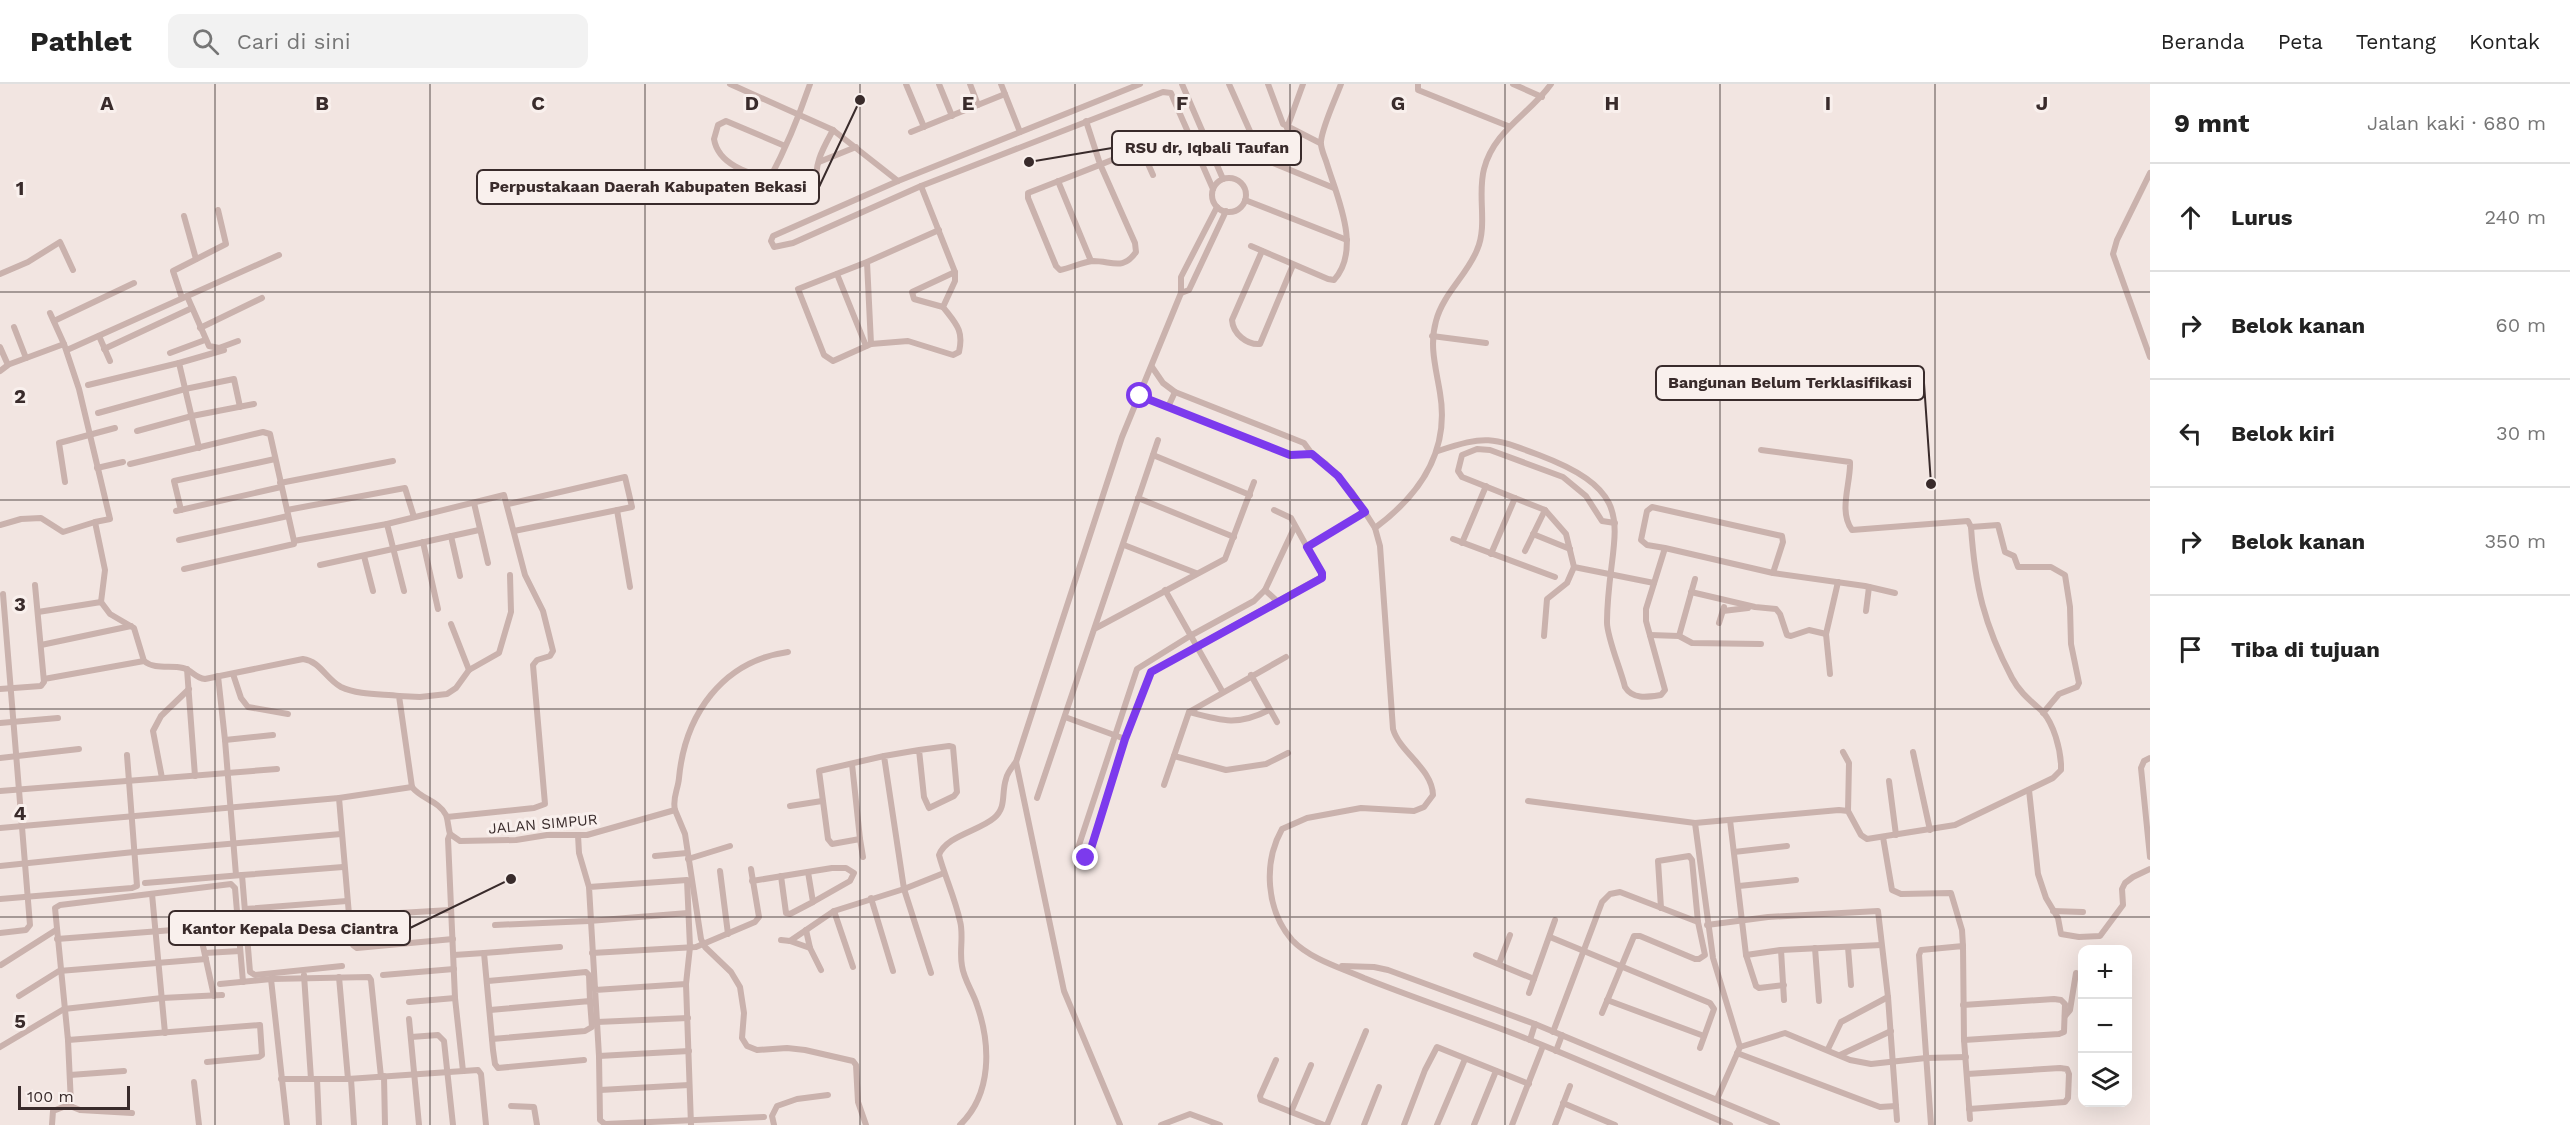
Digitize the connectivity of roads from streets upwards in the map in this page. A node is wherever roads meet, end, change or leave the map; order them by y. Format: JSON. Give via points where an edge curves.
{"nodes":[{"id":1,"x":730,"y":84,"type":"edge"},
{"id":2,"x":810,"y":84,"type":"edge"},
{"id":3,"x":906,"y":84,"type":"edge"},
{"id":4,"x":939,"y":84,"type":"edge"},
{"id":5,"x":970,"y":84,"type":"edge"},
{"id":6,"x":1001,"y":84,"type":"edge"},
{"id":7,"x":1140,"y":84,"type":"edge"},
{"id":8,"x":1170,"y":84,"type":"edge"},
{"id":9,"x":1182,"y":84,"type":"edge"},
{"id":10,"x":1229,"y":84,"type":"edge"},
{"id":11,"x":1268,"y":84,"type":"edge"},
{"id":12,"x":1303,"y":84,"type":"edge"},
{"id":13,"x":1341,"y":84,"type":"edge"},
{"id":14,"x":1418,"y":84,"type":"edge"},
{"id":15,"x":1513,"y":84,"type":"edge"},
{"id":16,"x":1551,"y":84,"type":"edge"},
{"id":17,"x":1167,"y":91,"type":"junction"},
{"id":18,"x":1117,"y":93,"type":"junction"},
{"id":19,"x":1005,"y":94,"type":"junction"},
{"id":20,"x":1542,"y":97,"type":"junction"},
{"id":21,"x":978,"y":105,"type":"junction"},
{"id":22,"x":1123,"y":106,"type":"junction"},
{"id":23,"x":800,"y":113,"type":"junction"},
{"id":24,"x":952,"y":116,"type":"junction"},
{"id":25,"x":1086,"y":121,"type":"junction"},
{"id":26,"x":1508,"y":126,"type":"junction"},
{"id":27,"x":924,"y":127,"type":"junction"},
{"id":28,"x":1287,"y":128,"type":"junction"},
{"id":29,"x":833,"y":130,"type":"junction"},
{"id":30,"x":911,"y":132,"type":"dead end"},
{"id":31,"x":1020,"y":132,"type":"junction"},
{"id":32,"x":1161,"y":139,"type":"dead end"},
{"id":33,"x":996,"y":142,"type":"junction"},
{"id":34,"x":1320,"y":142,"type":"junction"},
{"id":35,"x":785,"y":146,"type":"junction"},
{"id":36,"x":856,"y":147,"type":"junction"},
{"id":37,"x":1141,"y":148,"type":"junction"},
{"id":38,"x":1002,"y":154,"type":"junction"},
{"id":39,"x":819,"y":162,"type":"junction"},
{"id":40,"x":1100,"y":164,"type":"junction"},
{"id":41,"x":2150,"y":173,"type":"edge"},
{"id":42,"x":1154,"y":176,"type":"dead end"},
{"id":43,"x":1223,"y":179,"type":"junction"},
{"id":44,"x":898,"y":181,"type":"junction"},
{"id":45,"x":1058,"y":181,"type":"junction"},
{"id":46,"x":818,"y":184,"type":"dead end"},
{"id":47,"x":921,"y":186,"type":"junction"},
{"id":48,"x":1334,"y":188,"type":"junction"},
{"id":49,"x":1213,"y":189,"type":"junction"},
{"id":50,"x":1245,"y":200,"type":"junction"},
{"id":51,"x":1217,"y":207,"type":"junction"},
{"id":52,"x":218,"y":210,"type":"dead end"},
{"id":53,"x":1226,"y":211,"type":"junction"},
{"id":54,"x":184,"y":216,"type":"dead end"},
{"id":55,"x":939,"y":230,"type":"junction"},
{"id":56,"x":1347,"y":240,"type":"junction"},
{"id":57,"x":1251,"y":246,"type":"dead end"},
{"id":58,"x":1262,"y":251,"type":"junction"},
{"id":59,"x":279,"y":255,"type":"dead end"},
{"id":60,"x":196,"y":259,"type":"junction"},
{"id":61,"x":1091,"y":261,"type":"junction"},
{"id":62,"x":867,"y":262,"type":"junction"},
{"id":63,"x":1293,"y":266,"type":"junction"},
{"id":64,"x":73,"y":270,"type":"dead end"},
{"id":65,"x":955,"y":272,"type":"junction"},
{"id":66,"x":0,"y":274,"type":"edge"},
{"id":67,"x":837,"y":274,"type":"junction"},
{"id":68,"x":134,"y":283,"type":"dead end"},
{"id":69,"x":1181,"y":293,"type":"junction"},
{"id":70,"x":185,"y":297,"type":"junction"},
{"id":71,"x":262,"y":298,"type":"dead end"},
{"id":72,"x":943,"y":307,"type":"junction"},
{"id":73,"x":192,"y":308,"type":"junction"},
{"id":74,"x":50,"y":313,"type":"dead end"},
{"id":75,"x":54,"y":321,"type":"junction"},
{"id":76,"x":14,"y":327,"type":"dead end"},
{"id":77,"x":200,"y":328,"type":"junction"},
{"id":78,"x":99,"y":336,"type":"junction"},
{"id":79,"x":1432,"y":336,"type":"junction"},
{"id":80,"x":205,"y":340,"type":"junction"},
{"id":81,"x":238,"y":341,"type":"dead end"},
{"id":82,"x":1486,"y":343,"type":"dead end"},
{"id":83,"x":868,"y":345,"type":"junction"},
{"id":84,"x":0,"y":347,"type":"edge"},
{"id":85,"x":66,"y":347,"type":"junction"},
{"id":86,"x":104,"y":349,"type":"junction"},
{"id":87,"x":224,"y":351,"type":"dead end"},
{"id":88,"x":170,"y":352,"type":"dead end"},
{"id":89,"x":2150,"y":357,"type":"edge"},
{"id":90,"x":26,"y":358,"type":"junction"},
{"id":91,"x":110,"y":361,"type":"dead end"},
{"id":92,"x":179,"y":363,"type":"junction"},
{"id":93,"x":10,"y":364,"type":"dead end"},
{"id":94,"x":1152,"y":367,"type":"junction"},
{"id":95,"x":0,"y":371,"type":"edge"},
{"id":96,"x":88,"y":385,"type":"dead end"},
{"id":97,"x":186,"y":389,"type":"junction"},
{"id":98,"x":1175,"y":392,"type":"junction"},
{"id":99,"x":1140,"y":396,"type":"junction"},
{"id":100,"x":254,"y":404,"type":"dead end"},
{"id":101,"x":240,"y":407,"type":"junction"},
{"id":102,"x":1168,"y":407,"type":"junction"},
{"id":103,"x":98,"y":413,"type":"dead end"},
{"id":104,"x":192,"y":417,"type":"junction"},
{"id":105,"x":115,"y":428,"type":"dead end"},
{"id":106,"x":137,"y":431,"type":"dead end"},
{"id":107,"x":89,"y":435,"type":"junction"},
{"id":108,"x":1158,"y":440,"type":"dead end"},
{"id":109,"x":199,"y":448,"type":"junction"},
{"id":110,"x":1761,"y":450,"type":"dead end"},
{"id":111,"x":1438,"y":451,"type":"junction"},
{"id":112,"x":1312,"y":454,"type":"junction"},
{"id":113,"x":1153,"y":455,"type":"junction"},
{"id":114,"x":275,"y":459,"type":"junction"},
{"id":115,"x":393,"y":461,"type":"dead end"},
{"id":116,"x":97,"y":468,"type":"junction"},
{"id":117,"x":65,"y":482,"type":"dead end"},
{"id":118,"x":1254,"y":482,"type":"dead end"},
{"id":119,"x":281,"y":485,"type":"junction"},
{"id":120,"x":1486,"y":486,"type":"junction"},
{"id":121,"x":1250,"y":495,"type":"junction"},
{"id":122,"x":1138,"y":498,"type":"junction"},
{"id":123,"x":1515,"y":498,"type":"junction"},
{"id":124,"x":474,"y":503,"type":"junction"},
{"id":125,"x":508,"y":504,"type":"junction"},
{"id":126,"x":616,"y":510,"type":"junction"},
{"id":127,"x":1274,"y":510,"type":"dead end"},
{"id":128,"x":1545,"y":510,"type":"junction"},
{"id":129,"x":1365,"y":512,"type":"junction"},
{"id":130,"x":287,"y":513,"type":"junction"},
{"id":131,"x":414,"y":517,"type":"junction"},
{"id":132,"x":95,"y":522,"type":"junction"},
{"id":133,"x":1615,"y":523,"type":"junction"},
{"id":134,"x":387,"y":524,"type":"junction"},
{"id":135,"x":0,"y":525,"type":"edge"},
{"id":136,"x":1295,"y":526,"type":"junction"},
{"id":137,"x":1971,"y":527,"type":"junction"},
{"id":138,"x":1375,"y":528,"type":"junction"},
{"id":139,"x":479,"y":530,"type":"junction"},
{"id":140,"x":514,"y":531,"type":"junction"},
{"id":141,"x":1533,"y":534,"type":"junction"},
{"id":142,"x":451,"y":536,"type":"junction"},
{"id":143,"x":1234,"y":537,"type":"junction"},
{"id":144,"x":1453,"y":539,"type":"dead end"},
{"id":145,"x":179,"y":540,"type":"dead end"},
{"id":146,"x":294,"y":541,"type":"junction"},
{"id":147,"x":423,"y":542,"type":"junction"},
{"id":148,"x":1462,"y":543,"type":"junction"},
{"id":149,"x":1124,"y":545,"type":"junction"},
{"id":150,"x":1307,"y":547,"type":"junction"},
{"id":151,"x":393,"y":548,"type":"junction"},
{"id":152,"x":1665,"y":548,"type":"junction"},
{"id":153,"x":1570,"y":549,"type":"junction"},
{"id":154,"x":1525,"y":551,"type":"dead end"},
{"id":155,"x":1491,"y":554,"type":"junction"},
{"id":156,"x":364,"y":556,"type":"junction"},
{"id":157,"x":488,"y":563,"type":"dead end"},
{"id":158,"x":320,"y":565,"type":"dead end"},
{"id":159,"x":1574,"y":567,"type":"junction"},
{"id":160,"x":184,"y":569,"type":"dead end"},
{"id":161,"x":1196,"y":573,"type":"junction"},
{"id":162,"x":1773,"y":573,"type":"junction"},
{"id":163,"x":1611,"y":575,"type":"junction"},
{"id":164,"x":460,"y":576,"type":"dead end"},
{"id":165,"x":510,"y":576,"type":"dead end"},
{"id":166,"x":1555,"y":577,"type":"dead end"},
{"id":167,"x":1695,"y":579,"type":"dead end"},
{"id":168,"x":1838,"y":582,"type":"junction"},
{"id":169,"x":1654,"y":583,"type":"junction"},
{"id":170,"x":35,"y":585,"type":"dead end"},
{"id":171,"x":1869,"y":587,"type":"junction"},
{"id":172,"x":630,"y":588,"type":"dead end"},
{"id":173,"x":1165,"y":590,"type":"junction"},
{"id":174,"x":1265,"y":590,"type":"junction"},
{"id":175,"x":374,"y":591,"type":"dead end"},
{"id":176,"x":404,"y":591,"type":"dead end"},
{"id":177,"x":1691,"y":592,"type":"junction"},
{"id":178,"x":1894,"y":593,"type":"dead end"},
{"id":179,"x":3,"y":594,"type":"dead end"},
{"id":180,"x":1726,"y":601,"type":"junction"},
{"id":181,"x":101,"y":602,"type":"junction"},
{"id":182,"x":1278,"y":602,"type":"junction"},
{"id":183,"x":1755,"y":607,"type":"junction"},
{"id":184,"x":438,"y":609,"type":"dead end"},
{"id":185,"x":1723,"y":610,"type":"junction"},
{"id":186,"x":1866,"y":611,"type":"dead end"},
{"id":187,"x":38,"y":612,"type":"junction"},
{"id":188,"x":3,"y":621,"type":"edge"},
{"id":189,"x":1719,"y":623,"type":"dead end"},
{"id":190,"x":451,"y":624,"type":"dead end"},
{"id":191,"x":132,"y":626,"type":"junction"},
{"id":192,"x":1096,"y":628,"type":"junction"},
{"id":193,"x":1826,"y":634,"type":"junction"},
{"id":194,"x":1650,"y":635,"type":"junction"},
{"id":195,"x":1190,"y":636,"type":"junction"},
{"id":196,"x":1544,"y":636,"type":"dead end"},
{"id":197,"x":1679,"y":636,"type":"junction"},
{"id":198,"x":1761,"y":644,"type":"dead end"},
{"id":199,"x":41,"y":645,"type":"junction"},
{"id":200,"x":1196,"y":646,"type":"junction"},
{"id":201,"x":788,"y":652,"type":"dead end"},
{"id":202,"x":9,"y":655,"type":"junction"},
{"id":203,"x":0,"y":656,"type":"edge"},
{"id":204,"x":1286,"y":657,"type":"dead end"},
{"id":205,"x":144,"y":661,"type":"junction"},
{"id":206,"x":187,"y":669,"type":"junction"},
{"id":207,"x":469,"y":670,"type":"junction"},
{"id":208,"x":233,"y":674,"type":"junction"},
{"id":209,"x":1830,"y":674,"type":"dead end"},
{"id":210,"x":1251,"y":675,"type":"junction"},
{"id":211,"x":218,"y":676,"type":"junction"},
{"id":212,"x":45,"y":679,"type":"junction"},
{"id":213,"x":12,"y":688,"type":"junction"},
{"id":214,"x":0,"y":689,"type":"edge"},
{"id":215,"x":189,"y":689,"type":"junction"},
{"id":216,"x":1222,"y":691,"type":"junction"},
{"id":217,"x":399,"y":696,"type":"junction"},
{"id":218,"x":1269,"y":710,"type":"junction"},
{"id":219,"x":1189,"y":712,"type":"junction"},
{"id":220,"x":2043,"y":713,"type":"junction"},
{"id":221,"x":288,"y":714,"type":"dead end"},
{"id":222,"x":1065,"y":717,"type":"junction"},
{"id":223,"x":58,"y":718,"type":"dead end"},
{"id":224,"x":15,"y":722,"type":"junction"},
{"id":225,"x":1277,"y":722,"type":"dead end"},
{"id":226,"x":0,"y":723,"type":"edge"},
{"id":227,"x":273,"y":735,"type":"dead end"},
{"id":228,"x":1115,"y":736,"type":"junction"},
{"id":229,"x":1125,"y":739,"type":"junction"},
{"id":230,"x":225,"y":740,"type":"junction"},
{"id":231,"x":79,"y":749,"type":"dead end"},
{"id":232,"x":919,"y":750,"type":"junction"},
{"id":233,"x":1843,"y":752,"type":"dead end"},
{"id":234,"x":1288,"y":753,"type":"dead end"},
{"id":235,"x":1913,"y":753,"type":"dead end"},
{"id":236,"x":18,"y":756,"type":"junction"},
{"id":237,"x":127,"y":756,"type":"dead end"},
{"id":238,"x":884,"y":756,"type":"junction"},
{"id":239,"x":1174,"y":756,"type":"junction"},
{"id":240,"x":0,"y":758,"type":"edge"},
{"id":241,"x":2150,"y":758,"type":"edge"},
{"id":242,"x":1016,"y":762,"type":"junction"},
{"id":243,"x":852,"y":764,"type":"junction"},
{"id":244,"x":278,"y":769,"type":"dead end"},
{"id":245,"x":228,"y":774,"type":"junction"},
{"id":246,"x":195,"y":776,"type":"junction"},
{"id":247,"x":162,"y":778,"type":"junction"},
{"id":248,"x":128,"y":781,"type":"junction"},
{"id":249,"x":1889,"y":781,"type":"dead end"},
{"id":250,"x":1164,"y":785,"type":"dead end"},
{"id":251,"x":412,"y":787,"type":"junction"},
{"id":252,"x":20,"y":790,"type":"junction"},
{"id":253,"x":2029,"y":790,"type":"junction"},
{"id":254,"x":0,"y":791,"type":"edge"},
{"id":255,"x":339,"y":798,"type":"junction"},
{"id":256,"x":1037,"y":798,"type":"dead end"},
{"id":257,"x":822,"y":801,"type":"junction"},
{"id":258,"x":1528,"y":801,"type":"dead end"},
{"id":259,"x":789,"y":806,"type":"dead end"},
{"id":260,"x":231,"y":807,"type":"junction"},
{"id":261,"x":675,"y":810,"type":"junction"},
{"id":262,"x":1848,"y":812,"type":"junction"},
{"id":263,"x":130,"y":816,"type":"junction"},
{"id":264,"x":447,"y":817,"type":"junction"},
{"id":265,"x":1730,"y":820,"type":"junction"},
{"id":266,"x":1695,"y":823,"type":"junction"},
{"id":267,"x":22,"y":826,"type":"junction"},
{"id":268,"x":0,"y":828,"type":"edge"},
{"id":269,"x":1930,"y":830,"type":"junction"},
{"id":270,"x":341,"y":834,"type":"junction"},
{"id":271,"x":450,"y":834,"type":"junction"},
{"id":272,"x":1896,"y":835,"type":"junction"},
{"id":273,"x":578,"y":836,"type":"junction"},
{"id":274,"x":1883,"y":837,"type":"junction"},
{"id":275,"x":860,"y":839,"type":"junction"},
{"id":276,"x":234,"y":842,"type":"junction"},
{"id":277,"x":730,"y":846,"type":"dead end"},
{"id":278,"x":1787,"y":846,"type":"dead end"},
{"id":279,"x":135,"y":852,"type":"junction"},
{"id":280,"x":1734,"y":852,"type":"junction"},
{"id":281,"x":655,"y":856,"type":"dead end"},
{"id":282,"x":688,"y":856,"type":"junction"},
{"id":283,"x":863,"y":856,"type":"dead end"},
{"id":284,"x":2150,"y":857,"type":"edge"},
{"id":285,"x":27,"y":864,"type":"junction"},
{"id":286,"x":0,"y":866,"type":"edge"},
{"id":287,"x":343,"y":867,"type":"junction"},
{"id":288,"x":751,"y":868,"type":"dead end"},
{"id":289,"x":2150,"y":869,"type":"edge"},
{"id":290,"x":720,"y":871,"type":"dead end"},
{"id":291,"x":808,"y":872,"type":"junction"},
{"id":292,"x":944,"y":873,"type":"junction"},
{"id":293,"x":239,"y":875,"type":"junction"},
{"id":294,"x":781,"y":876,"type":"junction"},
{"id":295,"x":1796,"y":880,"type":"dead end"},
{"id":296,"x":752,"y":881,"type":"junction"},
{"id":297,"x":145,"y":883,"type":"dead end"},
{"id":298,"x":1739,"y":886,"type":"junction"},
{"id":299,"x":589,"y":887,"type":"junction"},
{"id":300,"x":904,"y":889,"type":"junction"},
{"id":301,"x":152,"y":894,"type":"junction"},
{"id":302,"x":29,"y":896,"type":"junction"},
{"id":303,"x":0,"y":898,"type":"edge"},
{"id":304,"x":871,"y":898,"type":"junction"},
{"id":305,"x":347,"y":901,"type":"junction"},
{"id":306,"x":813,"y":902,"type":"junction"},
{"id":307,"x":1661,"y":908,"type":"junction"},
{"id":308,"x":450,"y":910,"type":"junction"},
{"id":309,"x":834,"y":910,"type":"junction"},
{"id":310,"x":2053,"y":911,"type":"junction"},
{"id":311,"x":241,"y":912,"type":"junction"},
{"id":312,"x":2084,"y":912,"type":"dead end"},
{"id":313,"x":688,"y":913,"type":"junction"},
{"id":314,"x":349,"y":916,"type":"junction"},
{"id":315,"x":1743,"y":919,"type":"junction"},
{"id":316,"x":1555,"y":920,"type":"dead end"},
{"id":317,"x":589,"y":921,"type":"junction"},
{"id":318,"x":1698,"y":922,"type":"junction"},
{"id":319,"x":495,"y":925,"type":"dead end"},
{"id":320,"x":1707,"y":925,"type":"junction"},
{"id":321,"x":185,"y":928,"type":"junction"},
{"id":322,"x":57,"y":930,"type":"junction"},
{"id":323,"x":155,"y":930,"type":"junction"},
{"id":324,"x":806,"y":930,"type":"junction"},
{"id":325,"x":0,"y":933,"type":"edge"},
{"id":326,"x":728,"y":934,"type":"junction"},
{"id":327,"x":1510,"y":935,"type":"dead end"},
{"id":328,"x":1550,"y":937,"type":"junction"},
{"id":329,"x":351,"y":938,"type":"junction"},
{"id":330,"x":57,"y":939,"type":"junction"},
{"id":331,"x":453,"y":939,"type":"junction"},
{"id":332,"x":781,"y":940,"type":"dead end"},
{"id":333,"x":790,"y":940,"type":"junction"},
{"id":334,"x":247,"y":942,"type":"junction"},
{"id":335,"x":703,"y":944,"type":"junction"},
{"id":336,"x":1881,"y":945,"type":"junction"},
{"id":337,"x":1963,"y":946,"type":"junction"},
{"id":338,"x":560,"y":947,"type":"dead end"},
{"id":339,"x":690,"y":947,"type":"junction"},
{"id":340,"x":1848,"y":947,"type":"junction"},
{"id":341,"x":810,"y":948,"type":"junction"},
{"id":342,"x":1815,"y":948,"type":"junction"},
{"id":343,"x":1781,"y":950,"type":"junction"},
{"id":344,"x":240,"y":951,"type":"junction"},
{"id":345,"x":484,"y":953,"type":"junction"},
{"id":346,"x":592,"y":953,"type":"junction"},
{"id":347,"x":1584,"y":953,"type":"junction"},
{"id":348,"x":454,"y":955,"type":"junction"},
{"id":349,"x":1476,"y":955,"type":"dead end"},
{"id":350,"x":1746,"y":955,"type":"junction"},
{"id":351,"x":205,"y":956,"type":"junction"},
{"id":352,"x":159,"y":964,"type":"junction"},
{"id":353,"x":1499,"y":964,"type":"junction"},
{"id":354,"x":1,"y":965,"type":"edge"},
{"id":355,"x":342,"y":966,"type":"dead end"},
{"id":356,"x":1336,"y":966,"type":"junction"},
{"id":357,"x":853,"y":967,"type":"dead end"},
{"id":358,"x":1621,"y":967,"type":"junction"},
{"id":359,"x":454,"y":969,"type":"junction"},
{"id":360,"x":821,"y":970,"type":"dead end"},
{"id":361,"x":59,"y":971,"type":"junction"},
{"id":362,"x":893,"y":971,"type":"dead end"},
{"id":363,"x":2076,"y":973,"type":"dead end"},
{"id":364,"x":932,"y":974,"type":"dead end"},
{"id":365,"x":304,"y":975,"type":"junction"},
{"id":366,"x":383,"y":975,"type":"dead end"},
{"id":367,"x":339,"y":977,"type":"junction"},
{"id":368,"x":271,"y":979,"type":"junction"},
{"id":369,"x":1534,"y":979,"type":"junction"},
{"id":370,"x":488,"y":981,"type":"junction"},
{"id":371,"x":243,"y":982,"type":"junction"},
{"id":372,"x":220,"y":984,"type":"dead end"},
{"id":373,"x":686,"y":984,"type":"junction"},
{"id":374,"x":1784,"y":985,"type":"junction"},
{"id":375,"x":1851,"y":985,"type":"dead end"},
{"id":376,"x":595,"y":990,"type":"junction"},
{"id":377,"x":1529,"y":993,"type":"dead end"},
{"id":378,"x":222,"y":995,"type":"dead end"},
{"id":379,"x":19,"y":996,"type":"dead end"},
{"id":380,"x":213,"y":996,"type":"junction"},
{"id":381,"x":162,"y":998,"type":"junction"},
{"id":382,"x":455,"y":998,"type":"junction"},
{"id":383,"x":1888,"y":998,"type":"junction"},
{"id":384,"x":1607,"y":1000,"type":"junction"},
{"id":385,"x":1784,"y":1000,"type":"dead end"},
{"id":386,"x":590,"y":1001,"type":"junction"},
{"id":387,"x":1819,"y":1001,"type":"dead end"},
{"id":388,"x":409,"y":1002,"type":"dead end"},
{"id":389,"x":1963,"y":1005,"type":"junction"},
{"id":390,"x":64,"y":1009,"type":"junction"},
{"id":391,"x":490,"y":1010,"type":"junction"},
{"id":392,"x":1602,"y":1013,"type":"dead end"},
{"id":393,"x":2065,"y":1016,"type":"junction"},
{"id":394,"x":688,"y":1018,"type":"junction"},
{"id":395,"x":409,"y":1019,"type":"dead end"},
{"id":396,"x":597,"y":1022,"type":"junction"},
{"id":397,"x":1535,"y":1024,"type":"junction"},
{"id":398,"x":1366,"y":1031,"type":"dead end"},
{"id":399,"x":1891,"y":1031,"type":"junction"},
{"id":400,"x":1553,"y":1032,"type":"junction"},
{"id":401,"x":165,"y":1033,"type":"junction"},
{"id":402,"x":1562,"y":1035,"type":"junction"},
{"id":403,"x":1704,"y":1036,"type":"junction"},
{"id":404,"x":411,"y":1037,"type":"junction"},
{"id":405,"x":492,"y":1039,"type":"junction"},
{"id":406,"x":68,"y":1040,"type":"junction"},
{"id":407,"x":1530,"y":1040,"type":"junction"},
{"id":408,"x":1964,"y":1040,"type":"junction"},
{"id":409,"x":1543,"y":1046,"type":"junction"},
{"id":410,"x":0,"y":1047,"type":"edge"},
{"id":411,"x":1700,"y":1048,"type":"dead end"},
{"id":412,"x":1738,"y":1050,"type":"junction"},
{"id":413,"x":1828,"y":1050,"type":"junction"},
{"id":414,"x":689,"y":1051,"type":"junction"},
{"id":415,"x":1556,"y":1051,"type":"junction"},
{"id":416,"x":1840,"y":1055,"type":"junction"},
{"id":417,"x":599,"y":1056,"type":"junction"},
{"id":418,"x":1966,"y":1058,"type":"junction"},
{"id":419,"x":1465,"y":1059,"type":"junction"},
{"id":420,"x":1926,"y":1059,"type":"junction"},
{"id":421,"x":584,"y":1060,"type":"dead end"},
{"id":422,"x":1276,"y":1060,"type":"dead end"},
{"id":423,"x":207,"y":1062,"type":"dead end"},
{"id":424,"x":1894,"y":1062,"type":"junction"},
{"id":425,"x":1311,"y":1065,"type":"dead end"},
{"id":426,"x":124,"y":1071,"type":"dead end"},
{"id":427,"x":463,"y":1071,"type":"junction"},
{"id":428,"x":1496,"y":1071,"type":"junction"},
{"id":429,"x":448,"y":1072,"type":"junction"},
{"id":430,"x":415,"y":1074,"type":"junction"},
{"id":431,"x":1967,"y":1074,"type":"junction"},
{"id":432,"x":70,"y":1075,"type":"junction"},
{"id":433,"x":382,"y":1076,"type":"junction"},
{"id":434,"x":281,"y":1079,"type":"junction"},
{"id":435,"x":314,"y":1079,"type":"junction"},
{"id":436,"x":349,"y":1079,"type":"junction"},
{"id":437,"x":194,"y":1082,"type":"dead end"},
{"id":438,"x":1529,"y":1084,"type":"junction"},
{"id":439,"x":689,"y":1085,"type":"junction"},
{"id":440,"x":1570,"y":1086,"type":"dead end"},
{"id":441,"x":1379,"y":1087,"type":"dead end"},
{"id":442,"x":600,"y":1090,"type":"junction"},
{"id":443,"x":828,"y":1095,"type":"dead end"},
{"id":444,"x":1717,"y":1099,"type":"junction"},
{"id":445,"x":1563,"y":1103,"type":"junction"},
{"id":446,"x":70,"y":1106,"type":"junction"},
{"id":447,"x":511,"y":1106,"type":"dead end"},
{"id":448,"x":1896,"y":1106,"type":"junction"},
{"id":449,"x":1969,"y":1109,"type":"junction"},
{"id":450,"x":1291,"y":1112,"type":"junction"},
{"id":451,"x":132,"y":1113,"type":"dead end"},
{"id":452,"x":764,"y":1117,"type":"dead end"},
{"id":453,"x":1970,"y":1119,"type":"dead end"},
{"id":454,"x":1897,"y":1120,"type":"dead end"},
{"id":455,"x":691,"y":1122,"type":"edge"},
{"id":456,"x":657,"y":1123,"type":"edge"},
{"id":457,"x":1766,"y":1123,"type":"edge"},
{"id":458,"x":52,"y":1125,"type":"edge"},
{"id":459,"x":199,"y":1125,"type":"edge"},
{"id":460,"x":287,"y":1125,"type":"edge"},
{"id":461,"x":320,"y":1125,"type":"edge"},
{"id":462,"x":354,"y":1125,"type":"edge"},
{"id":463,"x":385,"y":1125,"type":"edge"},
{"id":464,"x":419,"y":1125,"type":"edge"},
{"id":465,"x":453,"y":1125,"type":"edge"},
{"id":466,"x":486,"y":1125,"type":"edge"},
{"id":467,"x":537,"y":1125,"type":"edge"},
{"id":468,"x":774,"y":1125,"type":"edge"},
{"id":469,"x":866,"y":1125,"type":"edge"},
{"id":470,"x":960,"y":1125,"type":"edge"},
{"id":471,"x":1120,"y":1125,"type":"edge"},
{"id":472,"x":1161,"y":1125,"type":"edge"},
{"id":473,"x":1220,"y":1125,"type":"edge"},
{"id":474,"x":1326,"y":1125,"type":"edge"},
{"id":475,"x":1364,"y":1125,"type":"edge"},
{"id":476,"x":1404,"y":1125,"type":"edge"},
{"id":477,"x":1437,"y":1125,"type":"edge"},
{"id":478,"x":1474,"y":1125,"type":"edge"},
{"id":479,"x":1512,"y":1125,"type":"edge"},
{"id":480,"x":1555,"y":1125,"type":"edge"},
{"id":481,"x":1614,"y":1125,"type":"edge"},
{"id":482,"x":1730,"y":1125,"type":"edge"},
{"id":483,"x":1777,"y":1125,"type":"edge"},
{"id":484,"x":1931,"y":1125,"type":"edge"}],
"edges":[{"from":1,"to":23,"type":"street"},
{"from":2,"to":23,"type":"street"},
{"from":3,"to":27,"type":"street"},
{"from":4,"to":24,"type":"street"},
{"from":5,"to":21,"type":"street"},
{"from":6,"to":19,"type":"street"},
{"from":7,"to":18,"type":"street"},
{"from":8,"to":17,"type":"street"},
{"from":9,"to":43,"type":"street"},
{"from":10,"to":48,"type":"street","via":[[1261,156]]},
{"from":11,"to":28,"type":"street"},
{"from":12,"to":28,"type":"street"},
{"from":13,"to":34,"type":"street"},
{"from":14,"to":26,"type":"street","via":[[1418,90]]},
{"from":15,"to":20,"type":"street"},
{"from":16,"to":20,"type":"street"},
{"from":17,"to":22,"type":"street"},
{"from":17,"to":49,"type":"street"},
{"from":18,"to":22,"type":"street"},
{"from":18,"to":31,"type":"street"},
{"from":19,"to":21,"type":"street"},
{"from":19,"to":31,"type":"street"},
{"from":20,"to":26,"type":"street"},
{"from":21,"to":24,"type":"street"},
{"from":22,"to":25,"type":"street"},
{"from":23,"to":29,"type":"street"},
{"from":23,"to":35,"type":"street"},
{"from":24,"to":27,"type":"street"},
{"from":25,"to":38,"type":"street"},
{"from":25,"to":40,"type":"street"},
{"from":26,"to":79,"type":"street","via":[[1485,167],[1479,248],[1444,303]]},
{"from":27,"to":30,"type":"street"},
{"from":28,"to":34,"type":"street"},
{"from":29,"to":36,"type":"street"},
{"from":29,"to":39,"type":"street"},
{"from":31,"to":33,"type":"street"},
{"from":32,"to":37,"type":"street"},
{"from":33,"to":38,"type":"street"},
{"from":33,"to":44,"type":"street"},
{"from":34,"to":48,"type":"street"},
{"from":35,"to":35,"type":"street","via":[[769,178],[730,164],[714,139],[720,123],[726,121]]},
{"from":36,"to":39,"type":"street"},
{"from":36,"to":44,"type":"street"},
{"from":37,"to":40,"type":"street"},
{"from":37,"to":42,"type":"street"},
{"from":38,"to":47,"type":"street"},
{"from":39,"to":46,"type":"street"},
{"from":40,"to":45,"type":"street"},
{"from":40,"to":61,"type":"street","via":[[1136,249],[1127,262]]},
{"from":41,"to":89,"type":"street","via":[[2113,254]]},
{"from":43,"to":49,"type":"street"},
{"from":43,"to":50,"type":"street","via":[[1238,180],[1246,193]]},
{"from":44,"to":47,"type":"street","via":[[773,236],[774,247],[780,248]]},
{"from":45,"to":61,"type":"street"},
{"from":45,"to":61,"type":"street","via":[[1028,193],[1036,218],[1058,269]]},
{"from":47,"to":55,"type":"street"},
{"from":48,"to":56,"type":"street"},
{"from":49,"to":51,"type":"street"},
{"from":50,"to":53,"type":"street","via":[[1241,207]]},
{"from":50,"to":56,"type":"street"},
{"from":51,"to":53,"type":"street"},
{"from":51,"to":69,"type":"street","via":[[1181,277]]},
{"from":52,"to":60,"type":"street","via":[[226,244]]},
{"from":53,"to":69,"type":"street","via":[[1189,290]]},
{"from":54,"to":60,"type":"street"},
{"from":55,"to":62,"type":"street"},
{"from":55,"to":65,"type":"street"},
{"from":56,"to":63,"type":"street","via":[[1334,280]]},
{"from":57,"to":58,"type":"street"},
{"from":58,"to":63,"type":"street"},
{"from":58,"to":63,"type":"street","via":[[1232,320],[1244,340],[1260,345]]},
{"from":59,"to":70,"type":"street"},
{"from":60,"to":70,"type":"street","via":[[173,271]]},
{"from":62,"to":67,"type":"street"},
{"from":62,"to":83,"type":"street"},
{"from":64,"to":66,"type":"street","via":[[60,242]]},
{"from":65,"to":72,"type":"street","via":[[956,280]]},
{"from":65,"to":72,"type":"street","via":[[912,292],[914,299]]},
{"from":67,"to":83,"type":"street"},
{"from":67,"to":83,"type":"street","via":[[798,289],[824,355],[833,361]]},
{"from":68,"to":75,"type":"street"},
{"from":69,"to":94,"type":"street"},
{"from":70,"to":73,"type":"street"},
{"from":70,"to":78,"type":"street"},
{"from":71,"to":77,"type":"street"},
{"from":72,"to":83,"type":"street","via":[[962,338],[958,354],[908,341]]},
{"from":73,"to":77,"type":"street"},
{"from":73,"to":86,"type":"street"},
{"from":74,"to":75,"type":"street"},
{"from":75,"to":85,"type":"street"},
{"from":76,"to":90,"type":"street"},
{"from":77,"to":80,"type":"street"},
{"from":78,"to":85,"type":"street"},
{"from":78,"to":86,"type":"street"},
{"from":79,"to":82,"type":"street"},
{"from":79,"to":111,"type":"street","via":[[1443,417]]},
{"from":80,"to":81,"type":"street","via":[[214,349]]},
{"from":80,"to":88,"type":"street"},
{"from":84,"to":95,"type":"street","via":[[8,365]]},
{"from":85,"to":90,"type":"street"},
{"from":85,"to":107,"type":"street"},
{"from":86,"to":91,"type":"street"},
{"from":87,"to":92,"type":"street"},
{"from":90,"to":93,"type":"street"},
{"from":92,"to":96,"type":"street"},
{"from":92,"to":97,"type":"street"},
{"from":94,"to":98,"type":"street"},
{"from":94,"to":99,"type":"street"},
{"from":97,"to":101,"type":"street","via":[[234,379]]},
{"from":97,"to":103,"type":"street"},
{"from":97,"to":104,"type":"street"},
{"from":98,"to":102,"type":"street"},
{"from":98,"to":112,"type":"street","via":[[1304,443]]},
{"from":99,"to":102,"type":"street"},
{"from":99,"to":242,"type":"street","via":[[1122,437]]},
{"from":100,"to":101,"type":"street"},
{"from":101,"to":104,"type":"street"},
{"from":102,"to":112,"type":"street","via":[[1290,455]]},
{"from":104,"to":106,"type":"street"},
{"from":104,"to":109,"type":"street"},
{"from":105,"to":107,"type":"street"},
{"from":107,"to":116,"type":"street"},
{"from":107,"to":117,"type":"street","via":[[59,443]]},
{"from":108,"to":113,"type":"street"},
{"from":109,"to":114,"type":"street","via":[[263,432],[270,434]]},
{"from":109,"to":116,"type":"street"},
{"from":110,"to":137,"type":"street","via":[[1850,462],[1845,504],[1852,530],[1965,520]]},
{"from":111,"to":133,"type":"street","via":[[1475,439],[1488,439],[1559,463],[1598,486],[1607,498]]},
{"from":111,"to":138,"type":"street","via":[[1417,489],[1398,511]]},
{"from":112,"to":129,"type":"street","via":[[1338,476]]},
{"from":113,"to":121,"type":"street"},
{"from":113,"to":122,"type":"street"},
{"from":114,"to":119,"type":"street"},
{"from":114,"to":119,"type":"street","via":[[174,482],[178,510]]},
{"from":115,"to":119,"type":"street"},
{"from":116,"to":132,"type":"street","via":[[110,519]]},
{"from":118,"to":121,"type":"street"},
{"from":119,"to":130,"type":"street"},
{"from":120,"to":123,"type":"street"},
{"from":120,"to":133,"type":"street","via":[[1462,477],[1458,471],[1462,455],[1477,449],[1491,450],[1563,477],[1586,496],[1602,521]]},
{"from":120,"to":148,"type":"street"},
{"from":121,"to":143,"type":"street"},
{"from":122,"to":143,"type":"street"},
{"from":122,"to":149,"type":"street"},
{"from":123,"to":128,"type":"street"},
{"from":123,"to":155,"type":"street"},
{"from":124,"to":125,"type":"street","via":[[504,495]]},
{"from":124,"to":131,"type":"street"},
{"from":124,"to":139,"type":"street"},
{"from":125,"to":126,"type":"street","via":[[625,477],[632,507]]},
{"from":125,"to":140,"type":"street"},
{"from":126,"to":140,"type":"street"},
{"from":126,"to":172,"type":"street"},
{"from":127,"to":136,"type":"street","via":[[1290,517]]},
{"from":128,"to":141,"type":"street"},
{"from":128,"to":153,"type":"street","via":[[1566,534]]},
{"from":129,"to":138,"type":"street"},
{"from":129,"to":150,"type":"street"},
{"from":130,"to":131,"type":"street","via":[[405,488]]},
{"from":130,"to":145,"type":"street"},
{"from":130,"to":146,"type":"street"},
{"from":131,"to":134,"type":"street"},
{"from":132,"to":135,"type":"street","via":[[63,531],[41,518]]},
{"from":132,"to":181,"type":"street","via":[[105,570]]},
{"from":133,"to":163,"type":"street"},
{"from":134,"to":146,"type":"street"},
{"from":134,"to":151,"type":"street"},
{"from":136,"to":150,"type":"street"},
{"from":136,"to":174,"type":"street"},
{"from":137,"to":220,"type":"street","via":[[1975,577],[1983,612],[2013,680]]},
{"from":137,"to":220,"type":"street","via":[[1998,525],[2005,552],[2014,556],[2018,567],[2051,567],[2065,576],[2070,644],[2079,686],[2059,694]]},
{"from":138,"to":356,"type":"street","via":[[1383,563],[1393,729],[1397,740],[1425,774],[1433,795],[1424,807],[1414,811],[1361,807],[1307,818],[1282,829],[1270,867],[1274,906],[1293,940]]},
{"from":139,"to":142,"type":"street"},
{"from":139,"to":157,"type":"street"},
{"from":140,"to":264,"type":"street","via":[[525,576],[543,611],[553,651],[533,665],[545,804]]},
{"from":141,"to":153,"type":"street"},
{"from":141,"to":154,"type":"street"},
{"from":142,"to":147,"type":"street"},
{"from":142,"to":164,"type":"street"},
{"from":143,"to":161,"type":"street","via":[[1224,559]]},
{"from":144,"to":148,"type":"street"},
{"from":146,"to":160,"type":"street"},
{"from":147,"to":151,"type":"street"},
{"from":147,"to":184,"type":"street"},
{"from":148,"to":155,"type":"street"},
{"from":149,"to":161,"type":"street"},
{"from":149,"to":192,"type":"street"},
{"from":150,"to":182,"type":"street","via":[[1323,576]]},
{"from":151,"to":156,"type":"street"},
{"from":151,"to":176,"type":"street"},
{"from":152,"to":162,"type":"street"},
{"from":152,"to":162,"type":"street","via":[[1641,540],[1647,511],[1652,507],[1782,536]]},
{"from":152,"to":169,"type":"street"},
{"from":153,"to":159,"type":"street"},
{"from":155,"to":166,"type":"street"},
{"from":156,"to":158,"type":"street"},
{"from":156,"to":175,"type":"street"},
{"from":159,"to":163,"type":"street"},
{"from":159,"to":196,"type":"street","via":[[1568,583],[1547,599]]},
{"from":161,"to":173,"type":"street"},
{"from":162,"to":168,"type":"street"},
{"from":163,"to":169,"type":"street"},
{"from":163,"to":194,"type":"street","via":[[1606,624],[1625,687],[1636,696],[1661,695],[1665,690]]},
{"from":165,"to":207,"type":"street","via":[[511,612],[501,650]]},
{"from":167,"to":177,"type":"street"},
{"from":168,"to":171,"type":"street"},
{"from":168,"to":193,"type":"street"},
{"from":169,"to":194,"type":"street","via":[[1646,609]]},
{"from":170,"to":187,"type":"street"},
{"from":171,"to":178,"type":"street"},
{"from":171,"to":186,"type":"street"},
{"from":173,"to":192,"type":"street"},
{"from":173,"to":195,"type":"street"},
{"from":174,"to":182,"type":"street"},
{"from":174,"to":195,"type":"street","via":[[1254,601]]},
{"from":177,"to":180,"type":"street"},
{"from":177,"to":197,"type":"street"},
{"from":179,"to":188,"type":"street"},
{"from":180,"to":183,"type":"street"},
{"from":180,"to":185,"type":"street"},
{"from":181,"to":187,"type":"street"},
{"from":181,"to":191,"type":"street","via":[[111,615]]},
{"from":182,"to":200,"type":"street"},
{"from":183,"to":185,"type":"street"},
{"from":183,"to":193,"type":"street","via":[[1776,609],[1786,635],[1809,630]]},
{"from":185,"to":189,"type":"street"},
{"from":187,"to":199,"type":"street"},
{"from":188,"to":202,"type":"street"},
{"from":190,"to":207,"type":"street"},
{"from":191,"to":199,"type":"street"},
{"from":191,"to":205,"type":"street"},
{"from":192,"to":222,"type":"street"},
{"from":193,"to":209,"type":"street"},
{"from":194,"to":197,"type":"street"},
{"from":195,"to":200,"type":"street"},
{"from":195,"to":228,"type":"street","via":[[1137,669]]},
{"from":197,"to":198,"type":"street","via":[[1692,643]]},
{"from":199,"to":212,"type":"street"},
{"from":200,"to":216,"type":"street"},
{"from":200,"to":229,"type":"street","via":[[1151,672]]},
{"from":201,"to":261,"type":"street","via":[[746,664],[709,698],[689,731],[682,752]]},
{"from":202,"to":203,"type":"street"},
{"from":202,"to":213,"type":"street"},
{"from":204,"to":210,"type":"street"},
{"from":205,"to":206,"type":"street","via":[[150,666]]},
{"from":205,"to":212,"type":"street"},
{"from":206,"to":211,"type":"street","via":[[200,679]]},
{"from":206,"to":215,"type":"street"},
{"from":207,"to":217,"type":"street","via":[[447,694]]},
{"from":208,"to":211,"type":"street"},
{"from":208,"to":217,"type":"street","via":[[306,659],[345,688]]},
{"from":208,"to":221,"type":"street","via":[[248,707]]},
{"from":210,"to":216,"type":"street"},
{"from":210,"to":218,"type":"street"},
{"from":211,"to":230,"type":"street"},
{"from":212,"to":213,"type":"street","via":[[41,686]]},
{"from":213,"to":214,"type":"street"},
{"from":213,"to":224,"type":"street"},
{"from":215,"to":246,"type":"street"},
{"from":215,"to":247,"type":"street","via":[[161,716],[153,731]]},
{"from":216,"to":219,"type":"street"},
{"from":217,"to":251,"type":"street"},
{"from":218,"to":219,"type":"street","via":[[1231,722]]},
{"from":218,"to":225,"type":"street"},
{"from":219,"to":239,"type":"street"},
{"from":220,"to":253,"type":"street","via":[[2055,738],[2061,770]]},
{"from":222,"to":228,"type":"street"},
{"from":222,"to":256,"type":"street"},
{"from":223,"to":224,"type":"street"},
{"from":224,"to":226,"type":"street"},
{"from":224,"to":236,"type":"street"},
{"from":227,"to":230,"type":"street"},
{"from":228,"to":229,"type":"street"},
{"from":228,"to":229,"type":"street","via":[[1077,851],[1083,858],[1088,858]]},
{"from":230,"to":245,"type":"street"},
{"from":231,"to":236,"type":"street"},
{"from":232,"to":232,"type":"street","via":[[953,747],[957,792],[931,808],[924,797]]},
{"from":232,"to":238,"type":"street"},
{"from":233,"to":262,"type":"street","via":[[1849,763]]},
{"from":234,"to":239,"type":"street","via":[[1266,764],[1226,770]]},
{"from":235,"to":269,"type":"street"},
{"from":236,"to":240,"type":"street"},
{"from":236,"to":252,"type":"street"},
{"from":237,"to":248,"type":"street"},
{"from":238,"to":243,"type":"street"},
{"from":238,"to":300,"type":"street"},
{"from":239,"to":250,"type":"street"},
{"from":241,"to":284,"type":"street","via":[[2144,760],[2141,768]]},
{"from":242,"to":292,"type":"street","via":[[1007,775],[998,815],[940,852]]},
{"from":242,"to":471,"type":"street","via":[[1064,991]]},
{"from":243,"to":257,"type":"street","via":[[819,771]]},
{"from":243,"to":275,"type":"street"},
{"from":244,"to":245,"type":"street"},
{"from":245,"to":246,"type":"street"},
{"from":245,"to":260,"type":"street"},
{"from":246,"to":247,"type":"street"},
{"from":247,"to":248,"type":"street"},
{"from":248,"to":252,"type":"street"},
{"from":248,"to":263,"type":"street"},
{"from":249,"to":272,"type":"street"},
{"from":251,"to":255,"type":"street"},
{"from":251,"to":264,"type":"street","via":[[439,806]]},
{"from":252,"to":254,"type":"street"},
{"from":252,"to":267,"type":"street"},
{"from":253,"to":269,"type":"street","via":[[1958,824]]},
{"from":253,"to":310,"type":"street","via":[[2038,874]]},
{"from":255,"to":260,"type":"street"},
{"from":255,"to":270,"type":"street"},
{"from":257,"to":259,"type":"street"},
{"from":257,"to":275,"type":"street","via":[[829,842]]},
{"from":258,"to":266,"type":"street"},
{"from":260,"to":263,"type":"street"},
{"from":260,"to":276,"type":"street"},
{"from":261,"to":273,"type":"street","name":"JALAN SIMPUR"},
{"from":261,"to":282,"type":"street","via":[[685,834]]},
{"from":262,"to":265,"type":"street"},
{"from":262,"to":274,"type":"street","via":[[1862,837]]},
{"from":263,"to":267,"type":"street"},
{"from":263,"to":279,"type":"street"},
{"from":264,"to":271,"type":"street"},
{"from":265,"to":266,"type":"street"},
{"from":265,"to":280,"type":"street"},
{"from":266,"to":320,"type":"street"},
{"from":267,"to":268,"type":"street"},
{"from":267,"to":285,"type":"street"},
{"from":269,"to":272,"type":"street"},
{"from":270,"to":276,"type":"street"},
{"from":270,"to":287,"type":"street"},
{"from":271,"to":273,"type":"street","name":"JALAN SIMPUR","via":[[456,840],[475,842]]},
{"from":271,"to":308,"type":"street"},
{"from":272,"to":274,"type":"street"},
{"from":273,"to":299,"type":"street"},
{"from":274,"to":337,"type":"street","via":[[1892,890],[1901,894],[1951,893]]},
{"from":275,"to":283,"type":"street"},
{"from":276,"to":279,"type":"street"},
{"from":276,"to":293,"type":"street"},
{"from":277,"to":282,"type":"street"},
{"from":278,"to":280,"type":"street"},
{"from":279,"to":285,"type":"street"},
{"from":279,"to":302,"type":"street","via":[[135,887]]},
{"from":280,"to":298,"type":"street"},
{"from":281,"to":282,"type":"street"},
{"from":282,"to":335,"type":"street"},
{"from":285,"to":286,"type":"street"},
{"from":285,"to":302,"type":"street"},
{"from":287,"to":293,"type":"street"},
{"from":287,"to":305,"type":"street"},
{"from":288,"to":296,"type":"street"},
{"from":289,"to":310,"type":"street","via":[[2125,884],[2123,905],[2104,933],[2096,938],[2064,936]]},
{"from":290,"to":326,"type":"street"},
{"from":291,"to":294,"type":"street"},
{"from":291,"to":306,"type":"street"},
{"from":291,"to":306,"type":"street","via":[[841,868],[855,876]]},
{"from":292,"to":300,"type":"street"},
{"from":292,"to":470,"type":"street","via":[[960,921],[961,964],[982,1018],[986,1053],[985,1079],[972,1110]]},
{"from":293,"to":297,"type":"street"},
{"from":293,"to":311,"type":"street"},
{"from":294,"to":296,"type":"street"},
{"from":294,"to":306,"type":"street","via":[[787,914]]},
{"from":295,"to":298,"type":"street"},
{"from":296,"to":326,"type":"street","via":[[758,918]]},
{"from":298,"to":315,"type":"street"},
{"from":299,"to":313,"type":"street","via":[[687,880]]},
{"from":299,"to":317,"type":"street"},
{"from":300,"to":304,"type":"street"},
{"from":300,"to":364,"type":"street"},
{"from":301,"to":311,"type":"street","via":[[230,884],[235,888]]},
{"from":301,"to":322,"type":"street","via":[[57,906]]},
{"from":301,"to":323,"type":"street"},
{"from":302,"to":303,"type":"street"},
{"from":302,"to":325,"type":"street","via":[[30,928]]},
{"from":304,"to":309,"type":"street"},
{"from":304,"to":362,"type":"street"},
{"from":305,"to":311,"type":"street"},
{"from":305,"to":314,"type":"street"},
{"from":307,"to":318,"type":"street"},
{"from":307,"to":318,"type":"street","via":[[1658,861],[1689,856]]},
{"from":307,"to":347,"type":"street","via":[[1620,892],[1611,894],[1602,902]]},
{"from":308,"to":314,"type":"street"},
{"from":308,"to":331,"type":"street"},
{"from":309,"to":324,"type":"street"},
{"from":309,"to":357,"type":"street"},
{"from":310,"to":312,"type":"street"},
{"from":311,"to":321,"type":"street","via":[[186,922]]},
{"from":311,"to":334,"type":"street"},
{"from":311,"to":344,"type":"street"},
{"from":313,"to":317,"type":"street"},
{"from":313,"to":339,"type":"street"},
{"from":314,"to":329,"type":"street"},
{"from":315,"to":320,"type":"street"},
{"from":315,"to":336,"type":"street","via":[[1875,909],[1879,913]]},
{"from":315,"to":350,"type":"street"},
{"from":316,"to":328,"type":"street"},
{"from":317,"to":319,"type":"street"},
{"from":317,"to":346,"type":"street"},
{"from":318,"to":358,"type":"street","via":[[1704,955],[1701,958],[1637,935]]},
{"from":320,"to":412,"type":"street"},
{"from":321,"to":323,"type":"street"},
{"from":321,"to":351,"type":"street","via":[[200,929]]},
{"from":322,"to":330,"type":"street"},
{"from":322,"to":354,"type":"street"},
{"from":323,"to":330,"type":"street"},
{"from":323,"to":352,"type":"street"},
{"from":324,"to":333,"type":"street"},
{"from":324,"to":341,"type":"street"},
{"from":326,"to":335,"type":"street"},
{"from":327,"to":353,"type":"street"},
{"from":328,"to":347,"type":"street"},
{"from":328,"to":369,"type":"street"},
{"from":329,"to":331,"type":"street","via":[[357,948]]},
{"from":329,"to":334,"type":"street"},
{"from":330,"to":361,"type":"street"},
{"from":331,"to":348,"type":"street"},
{"from":332,"to":333,"type":"street"},
{"from":333,"to":341,"type":"street"},
{"from":334,"to":365,"type":"street","via":[[250,971],[254,975]]},
{"from":335,"to":339,"type":"street"},
{"from":335,"to":469,"type":"street","via":[[740,987],[742,1038],[747,1046],[757,1050],[805,1050],[853,1060],[858,1102]]},
{"from":336,"to":340,"type":"street"},
{"from":336,"to":383,"type":"street"},
{"from":337,"to":389,"type":"street"},
{"from":337,"to":420,"type":"street","via":[[1920,952]]},
{"from":338,"to":345,"type":"street"},
{"from":339,"to":346,"type":"street"},
{"from":339,"to":373,"type":"street"},
{"from":340,"to":342,"type":"street"},
{"from":340,"to":375,"type":"street"},
{"from":341,"to":360,"type":"street"},
{"from":342,"to":343,"type":"street"},
{"from":342,"to":387,"type":"street"},
{"from":343,"to":350,"type":"street"},
{"from":343,"to":374,"type":"street"},
{"from":344,"to":351,"type":"street"},
{"from":344,"to":371,"type":"street"},
{"from":345,"to":348,"type":"street"},
{"from":345,"to":370,"type":"street"},
{"from":346,"to":376,"type":"street"},
{"from":347,"to":358,"type":"street"},
{"from":347,"to":400,"type":"street"},
{"from":348,"to":359,"type":"street"},
{"from":349,"to":353,"type":"street"},
{"from":350,"to":374,"type":"street","via":[[1756,986]]},
{"from":351,"to":352,"type":"street"},
{"from":351,"to":380,"type":"street"},
{"from":352,"to":361,"type":"street"},
{"from":352,"to":381,"type":"street"},
{"from":353,"to":369,"type":"street"},
{"from":355,"to":365,"type":"street"},
{"from":356,"to":397,"type":"street","via":[[1388,970]]},
{"from":356,"to":407,"type":"street"},
{"from":358,"to":384,"type":"street"},
{"from":358,"to":403,"type":"street","via":[[1710,1003],[1714,1009]]},
{"from":359,"to":366,"type":"street"},
{"from":359,"to":382,"type":"street"},
{"from":361,"to":379,"type":"street"},
{"from":361,"to":390,"type":"street"},
{"from":363,"to":393,"type":"street","via":[[2070,1010]]},
{"from":365,"to":367,"type":"street"},
{"from":365,"to":368,"type":"street"},
{"from":365,"to":435,"type":"street"},
{"from":367,"to":433,"type":"street","via":[[365,976],[371,980]]},
{"from":367,"to":436,"type":"street"},
{"from":368,"to":371,"type":"street"},
{"from":368,"to":434,"type":"street"},
{"from":369,"to":377,"type":"street"},
{"from":370,"to":386,"type":"street","via":[[586,972]]},
{"from":370,"to":391,"type":"street"},
{"from":371,"to":372,"type":"street"},
{"from":373,"to":376,"type":"street"},
{"from":373,"to":394,"type":"street"},
{"from":374,"to":385,"type":"street"},
{"from":376,"to":396,"type":"street"},
{"from":378,"to":380,"type":"street"},
{"from":380,"to":381,"type":"street"},
{"from":381,"to":390,"type":"street"},
{"from":381,"to":401,"type":"street"},
{"from":382,"to":388,"type":"street"},
{"from":382,"to":427,"type":"street"},
{"from":383,"to":399,"type":"street"},
{"from":383,"to":413,"type":"street","via":[[1841,1022]]},
{"from":384,"to":392,"type":"street"},
{"from":384,"to":403,"type":"street"},
{"from":386,"to":391,"type":"street"},
{"from":386,"to":405,"type":"street","via":[[592,1025],[588,1030]]},
{"from":389,"to":393,"type":"street","via":[[2061,1000]]},
{"from":389,"to":408,"type":"street"},
{"from":390,"to":406,"type":"street"},
{"from":390,"to":410,"type":"street"},
{"from":391,"to":405,"type":"street"},
{"from":393,"to":408,"type":"street","via":[[2066,1028],[2058,1034]]},
{"from":394,"to":396,"type":"street"},
{"from":394,"to":414,"type":"street"},
{"from":395,"to":404,"type":"street"},
{"from":396,"to":417,"type":"street"},
{"from":397,"to":400,"type":"street"},
{"from":397,"to":407,"type":"street"},
{"from":398,"to":474,"type":"street"},
{"from":399,"to":416,"type":"street"},
{"from":399,"to":424,"type":"street"},
{"from":400,"to":402,"type":"street"},
{"from":401,"to":406,"type":"street"},
{"from":401,"to":423,"type":"street","via":[[261,1025],[262,1055]]},
{"from":402,"to":415,"type":"street"},
{"from":402,"to":444,"type":"street"},
{"from":403,"to":411,"type":"street"},
{"from":404,"to":429,"type":"street","via":[[441,1036]]},
{"from":404,"to":430,"type":"street"},
{"from":405,"to":421,"type":"street","via":[[499,1068]]},
{"from":406,"to":432,"type":"street"},
{"from":407,"to":409,"type":"street"},
{"from":408,"to":418,"type":"street"},
{"from":409,"to":415,"type":"street"},
{"from":409,"to":438,"type":"street"},
{"from":412,"to":413,"type":"street","via":[[1785,1033]]},
{"from":412,"to":444,"type":"street"},
{"from":412,"to":448,"type":"street","via":[[1880,1107]]},
{"from":413,"to":416,"type":"street"},
{"from":414,"to":417,"type":"street"},
{"from":414,"to":439,"type":"street"},
{"from":415,"to":482,"type":"street"},
{"from":416,"to":424,"type":"street","via":[[1870,1064]]},
{"from":417,"to":442,"type":"street"},
{"from":418,"to":420,"type":"street"},
{"from":418,"to":431,"type":"street"},
{"from":419,"to":428,"type":"street"},
{"from":419,"to":476,"type":"street","via":[[1435,1048]]},
{"from":419,"to":477,"type":"street"},
{"from":420,"to":424,"type":"street"},
{"from":420,"to":484,"type":"street"},
{"from":422,"to":450,"type":"street","via":[[1260,1098]]},
{"from":424,"to":448,"type":"street"},
{"from":425,"to":450,"type":"street"},
{"from":426,"to":432,"type":"street"},
{"from":427,"to":429,"type":"street"},
{"from":427,"to":466,"type":"street","via":[[481,1072]]},
{"from":428,"to":438,"type":"street"},
{"from":428,"to":478,"type":"street"},
{"from":429,"to":430,"type":"street"},
{"from":429,"to":465,"type":"street"},
{"from":430,"to":433,"type":"street"},
{"from":430,"to":464,"type":"street"},
{"from":431,"to":449,"type":"street"},
{"from":431,"to":449,"type":"street","via":[[2060,1068],[2069,1074],[2065,1102]]},
{"from":432,"to":446,"type":"street"},
{"from":433,"to":436,"type":"street"},
{"from":433,"to":463,"type":"street"},
{"from":434,"to":435,"type":"street"},
{"from":434,"to":460,"type":"street"},
{"from":435,"to":436,"type":"street"},
{"from":435,"to":461,"type":"street"},
{"from":436,"to":462,"type":"street"},
{"from":437,"to":459,"type":"street"},
{"from":438,"to":479,"type":"street"},
{"from":439,"to":442,"type":"street"},
{"from":439,"to":455,"type":"street"},
{"from":440,"to":445,"type":"street"},
{"from":441,"to":475,"type":"street"},
{"from":442,"to":456,"type":"street","via":[[599,1117],[603,1124]]},
{"from":443,"to":468,"type":"street","via":[[777,1106],[772,1116]]},
{"from":444,"to":457,"type":"street"},
{"from":445,"to":480,"type":"street"},
{"from":445,"to":481,"type":"street"},
{"from":446,"to":451,"type":"street"},
{"from":446,"to":458,"type":"street","via":[[53,1111]]},
{"from":447,"to":467,"type":"street","via":[[534,1107]]},
{"from":448,"to":454,"type":"street"},
{"from":449,"to":453,"type":"street"},
{"from":450,"to":474,"type":"street"},
{"from":452,"to":455,"type":"street"},
{"from":455,"to":456,"type":"street"},
{"from":457,"to":483,"type":"street"},
{"from":472,"to":473,"type":"street","via":[[1190,1114]]}]}
